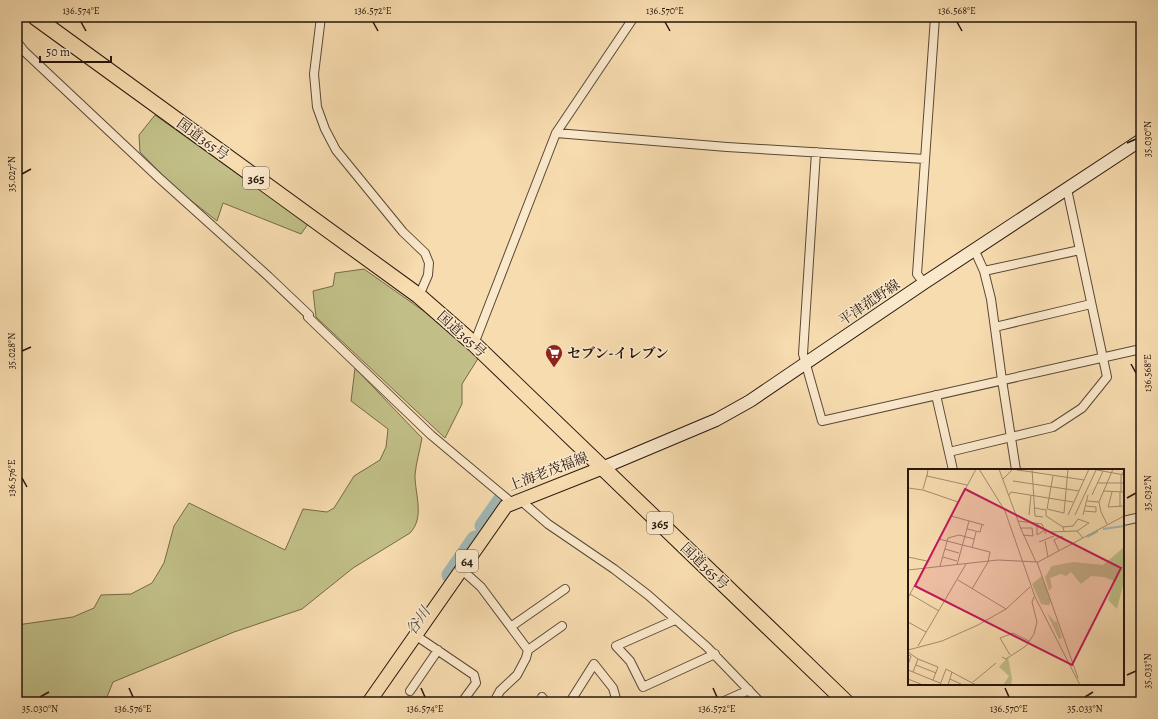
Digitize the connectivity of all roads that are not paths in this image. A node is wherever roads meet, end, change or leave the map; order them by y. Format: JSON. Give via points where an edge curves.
{"nodes":[{"id":1,"x":35,"y":17,"type":"edge"},
{"id":2,"x":321,"y":17,"type":"edge"},
{"id":3,"x":393,"y":17,"type":"edge"},
{"id":4,"x":429,"y":17,"type":"edge"},
{"id":5,"x":634,"y":17,"type":"edge"},
{"id":6,"x":935,"y":17,"type":"edge"},
{"id":7,"x":17,"y":42,"type":"edge"},
{"id":8,"x":556,"y":133,"type":"junction"},
{"id":9,"x":1141,"y":140,"type":"edge"},
{"id":10,"x":816,"y":152,"type":"junction"},
{"id":11,"x":925,"y":159,"type":"junction"},
{"id":12,"x":1067,"y":189,"type":"junction"},
{"id":13,"x":974,"y":250,"type":"junction"},
{"id":14,"x":1080,"y":250,"type":"junction"},
{"id":15,"x":984,"y":271,"type":"junction"},
{"id":16,"x":924,"y":283,"type":"junction"},
{"id":17,"x":419,"y":296,"type":"junction"},
{"id":18,"x":1091,"y":304,"type":"junction"},
{"id":19,"x":995,"y":327,"type":"junction"},
{"id":20,"x":474,"y":344,"type":"junction"},
{"id":21,"x":1141,"y":349,"type":"edge"},
{"id":22,"x":1103,"y":358,"type":"junction"},
{"id":23,"x":806,"y":364,"type":"junction"},
{"id":24,"x":1002,"y":380,"type":"junction"},
{"id":25,"x":936,"y":395,"type":"junction"},
{"id":26,"x":1010,"y":437,"type":"junction"},
{"id":27,"x":949,"y":452,"type":"junction"},
{"id":28,"x":602,"y":468,"type":"junction"},
{"id":29,"x":953,"y":469,"type":"edge"},
{"id":30,"x":1016,"y":469,"type":"edge"},
{"id":31,"x":515,"y":501,"type":"junction"},
{"id":32,"x":1141,"y":517,"type":"edge"},
{"id":33,"x":1124,"y":521,"type":"edge"},
{"id":34,"x":461,"y":569,"type":"junction"},
{"id":35,"x":565,"y":589,"type":"dead end"},
{"id":36,"x":675,"y":620,"type":"junction"},
{"id":37,"x":512,"y":626,"type":"junction"},
{"id":38,"x":562,"y":626,"type":"dead end"},
{"id":39,"x":415,"y":635,"type":"junction"},
{"id":40,"x":438,"y":650,"type":"junction"},
{"id":41,"x":528,"y":650,"type":"junction"},
{"id":42,"x":715,"y":654,"type":"junction"},
{"id":43,"x":749,"y":690,"type":"junction"},
{"id":44,"x":410,"y":691,"type":"dead end"},
{"id":45,"x":369,"y":702,"type":"edge"},
{"id":46,"x":462,"y":702,"type":"edge"},
{"id":47,"x":494,"y":702,"type":"edge"},
{"id":48,"x":570,"y":702,"type":"edge"},
{"id":49,"x":617,"y":702,"type":"edge"},
{"id":50,"x":722,"y":702,"type":"edge"},
{"id":51,"x":760,"y":702,"type":"edge"},
{"id":52,"x":846,"y":702,"type":"edge"}],
"edges":[{"from":1,"to":17,"type":"highway","name":"国道365号","number":"365"},
{"from":2,"to":17,"type":"street","via":[[314,74],[317,107],[336,150],[403,232],[425,253],[429,263],[428,275]]},
{"from":3,"to":4,"type":"street"},
{"from":5,"to":8,"type":"street"},
{"from":6,"to":11,"type":"street"},
{"from":7,"to":31,"type":"street","via":[[158,177],[269,277],[431,435]]},
{"from":8,"to":10,"type":"street"},
{"from":8,"to":20,"type":"street"},
{"from":9,"to":12,"type":"main road","name":"平津菰野線"},
{"from":10,"to":11,"type":"street"},
{"from":10,"to":23,"type":"street","via":[[803,354]]},
{"from":11,"to":16,"type":"street","via":[[917,274]]},
{"from":12,"to":13,"type":"main road","name":"平津菰野線"},
{"from":12,"to":14,"type":"street"},
{"from":13,"to":15,"type":"street"},
{"from":13,"to":16,"type":"main road","name":"平津菰野線"},
{"from":14,"to":15,"type":"street"},
{"from":14,"to":18,"type":"street"},
{"from":15,"to":19,"type":"street"},
{"from":16,"to":23,"type":"main road","name":"平津菰野線"},
{"from":17,"to":20,"type":"highway","name":"国道365号","number":"365"},
{"from":18,"to":19,"type":"street"},
{"from":18,"to":22,"type":"street"},
{"from":19,"to":24,"type":"street"},
{"from":20,"to":28,"type":"highway","name":"国道365号","number":"365"},
{"from":21,"to":22,"type":"street"},
{"from":22,"to":24,"type":"street"},
{"from":22,"to":26,"type":"street","via":[[1107,377],[1082,408],[1053,426]]},
{"from":23,"to":25,"type":"street","via":[[822,421]]},
{"from":23,"to":28,"type":"main road","name":"平津菰野線","via":[[716,420]]},
{"from":24,"to":25,"type":"street"},
{"from":24,"to":26,"type":"street"},
{"from":25,"to":27,"type":"street"},
{"from":26,"to":27,"type":"street"},
{"from":26,"to":30,"type":"street"},
{"from":27,"to":29,"type":"street"},
{"from":28,"to":31,"type":"main road","name":"上海老茂福線","number":"64"},
{"from":28,"to":52,"type":"highway","name":"国道365号","number":"365"},
{"from":31,"to":34,"type":"main road","name":"上海老茂福線","number":"64","via":[[506,506]]},
{"from":31,"to":36,"type":"street","via":[[614,569]]},
{"from":32,"to":33,"type":"street"},
{"from":34,"to":37,"type":"street","via":[[481,587]]},
{"from":34,"to":39,"type":"main road","name":"上海老茂福線","number":"64"},
{"from":35,"to":37,"type":"street"},
{"from":36,"to":42,"type":"street"},
{"from":36,"to":42,"type":"street","via":[[616,646],[630,661],[643,687]]},
{"from":37,"to":41,"type":"street"},
{"from":38,"to":41,"type":"street"},
{"from":39,"to":40,"type":"street"},
{"from":39,"to":45,"type":"main road","name":"上海老茂福線","number":"64"},
{"from":40,"to":44,"type":"street"},
{"from":40,"to":46,"type":"street","via":[[474,675],[476,683]]},
{"from":41,"to":47,"type":"street","via":[[517,675],[500,691]]},
{"from":42,"to":43,"type":"street"},
{"from":43,"to":50,"type":"street"},
{"from":43,"to":51,"type":"street"},
{"from":48,"to":49,"type":"street","via":[[594,664],[613,688]]}]}
